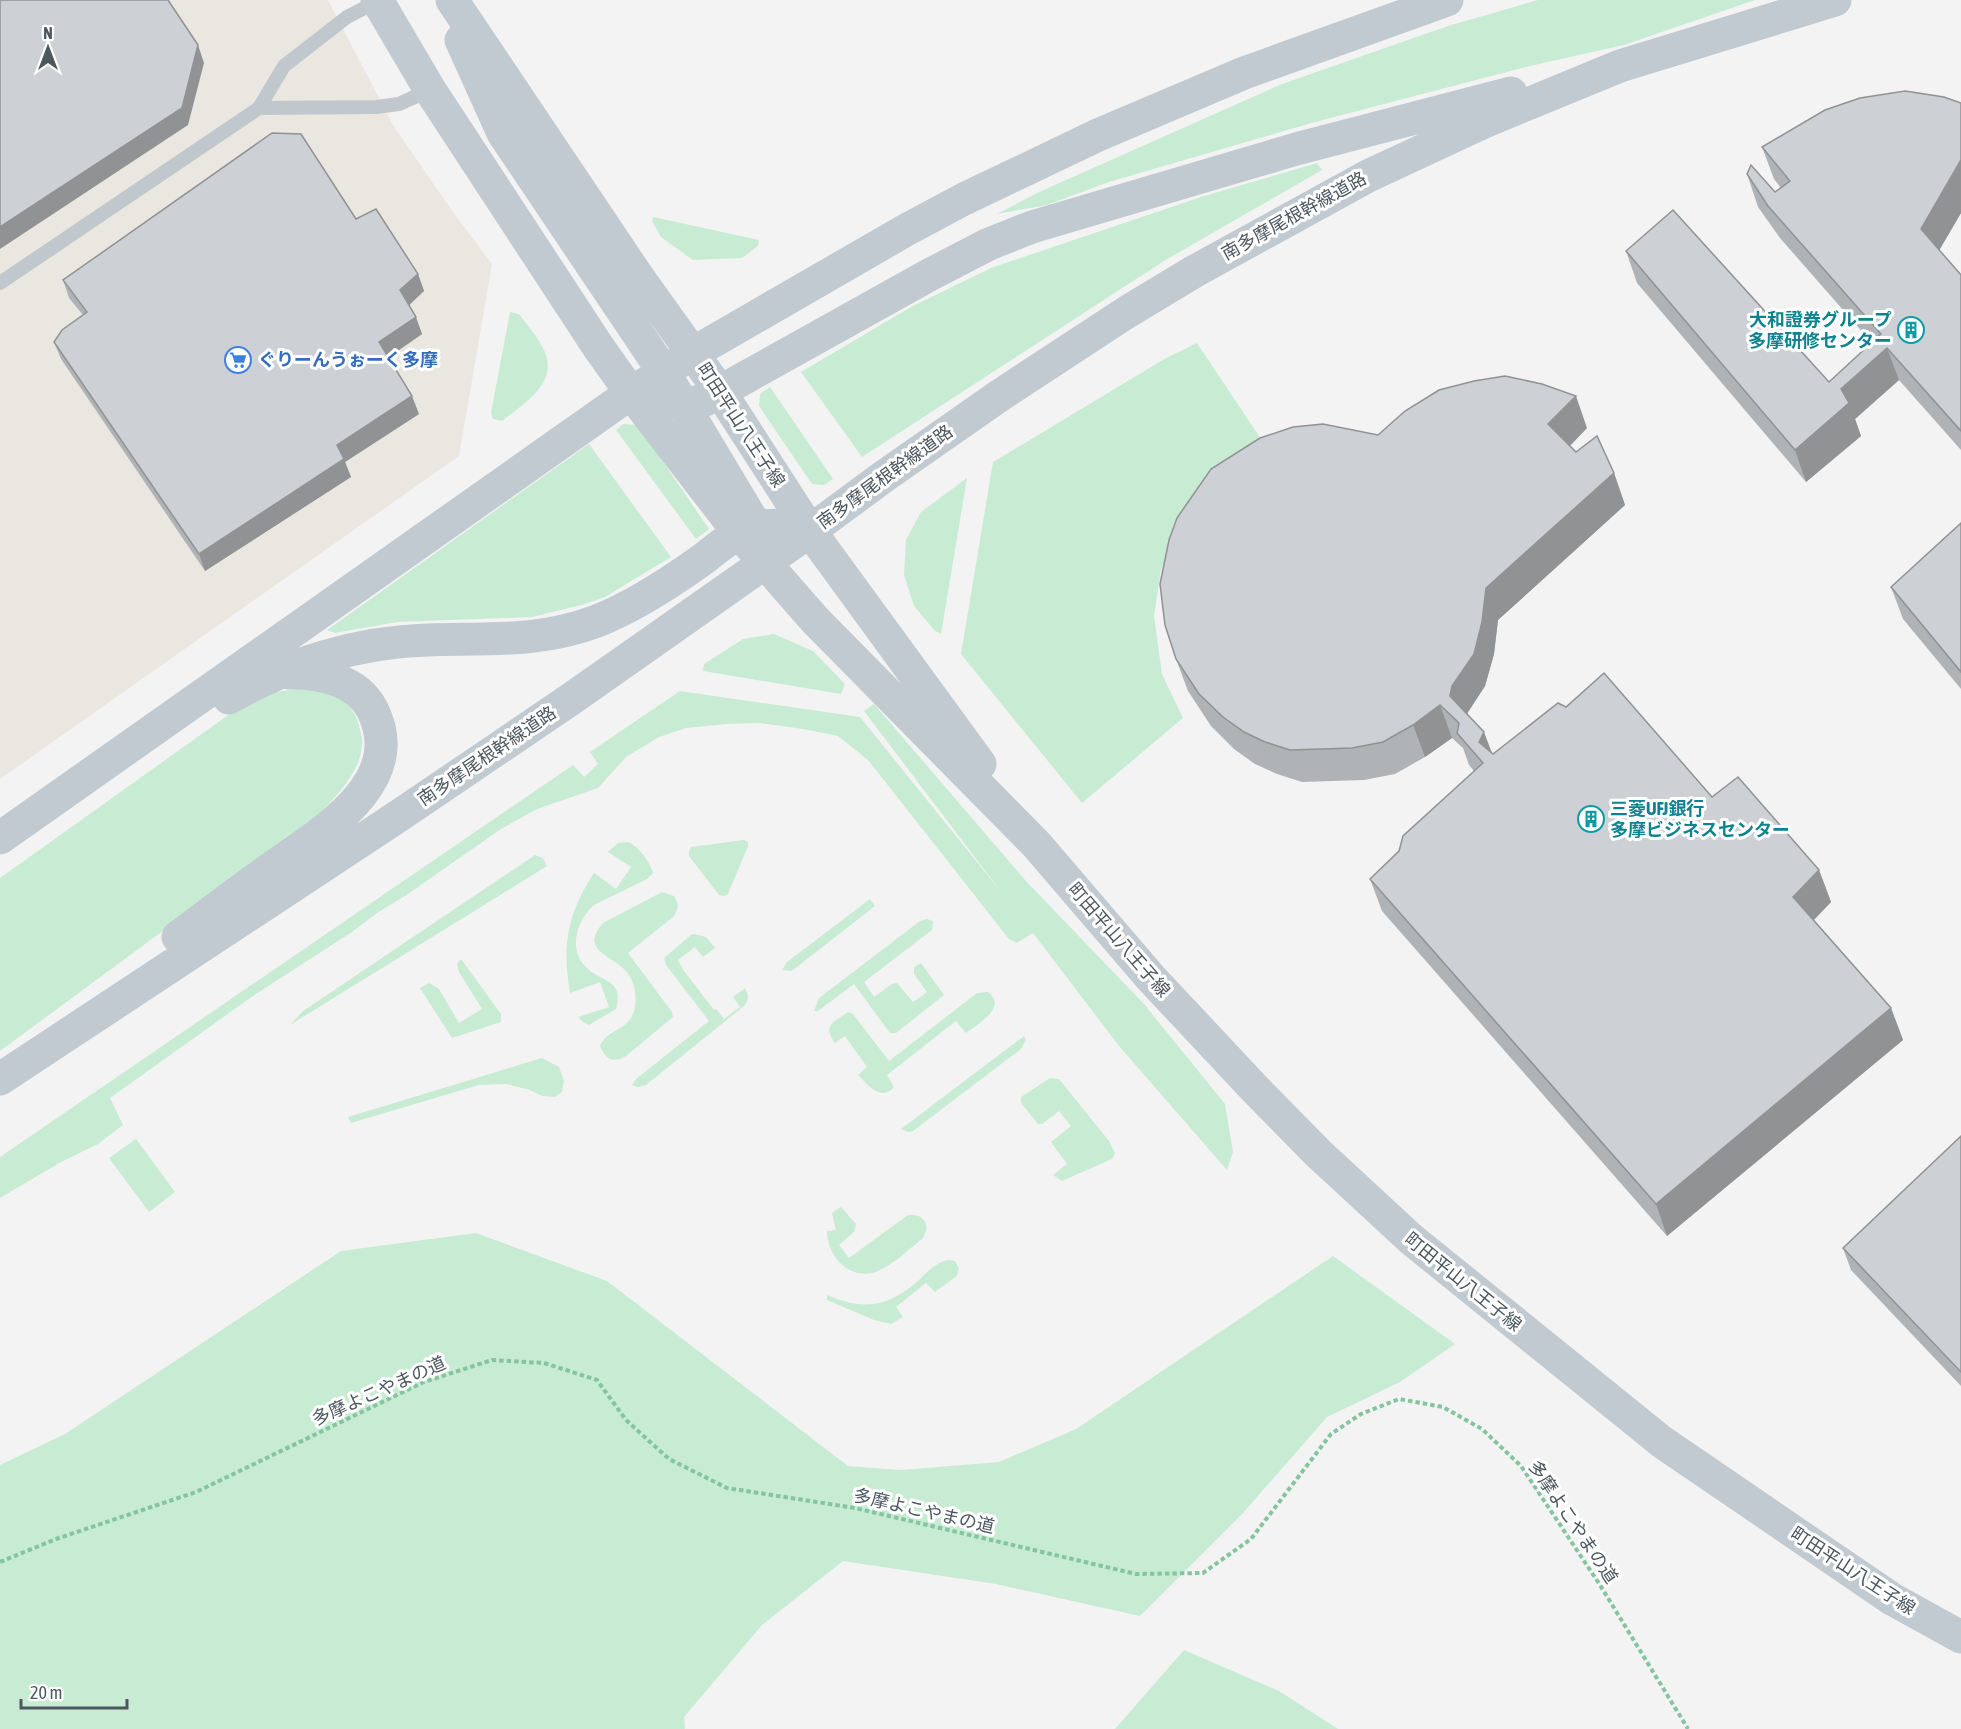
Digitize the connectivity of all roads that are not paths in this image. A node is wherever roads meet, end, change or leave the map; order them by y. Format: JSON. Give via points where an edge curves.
{"nodes":[{"id":1,"x":377,"y":0,"type":"edge"},
{"id":2,"x":445,"y":0,"type":"edge"},
{"id":3,"x":452,"y":0,"type":"edge"},
{"id":4,"x":1447,"y":0,"type":"edge"},
{"id":5,"x":1835,"y":0,"type":"edge"},
{"id":6,"x":1620,"y":66,"type":"junction"},
{"id":7,"x":430,"y":90,"type":"junction"},
{"id":8,"x":259,"y":108,"type":"junction"},
{"id":9,"x":0,"y":283,"type":"edge"},
{"id":10,"x":693,"y":353,"type":"junction"},
{"id":11,"x":663,"y":371,"type":"junction"},
{"id":12,"x":631,"y":393,"type":"junction"},
{"id":13,"x":703,"y":399,"type":"junction"},
{"id":14,"x":777,"y":532,"type":"junction"},
{"id":15,"x":766,"y":562,"type":"junction"},
{"id":16,"x":278,"y":673,"type":"junction"},
{"id":17,"x":46,"y":804,"type":"junction"},
{"id":18,"x":0,"y":837,"type":"edge"},
{"id":19,"x":1036,"y":844,"type":"junction"},
{"id":20,"x":0,"y":1078,"type":"edge"},
{"id":21,"x":1961,"y":1637,"type":"edge"}],
"edges":[{"from":1,"to":7,"type":"main road"},
{"from":1,"to":8,"type":"lane","via":[[284,66]]},
{"from":2,"to":11,"type":"main road","via":[[503,134]]},
{"from":3,"to":10,"type":"main road","name":"町田平山八王子線"},
{"from":4,"to":10,"type":"main road","via":[[1244,73],[1088,140],[906,230]]},
{"from":5,"to":6,"type":"main road","name":"南多摩尾根幹線道路"},
{"from":6,"to":13,"type":"main road","via":[[1296,149],[1032,227],[931,274]]},
{"from":6,"to":14,"type":"main road","name":"南多摩尾根幹線道路","via":[[1484,122],[1368,176],[1195,271],[999,396],[883,477]]},
{"from":7,"to":8,"type":"lane","via":[[399,104],[376,107]]},
{"from":7,"to":12,"type":"main road"},
{"from":8,"to":9,"type":"lane"},
{"from":10,"to":11,"type":"main road"},
{"from":10,"to":13,"type":"main road","name":"町田平山八王子線"},
{"from":11,"to":12,"type":"main road"},
{"from":11,"to":13,"type":"main road"},
{"from":12,"to":13,"type":"main road","via":[[652,401]]},
{"from":12,"to":14,"type":"main road"},
{"from":12,"to":17,"type":"main road"},
{"from":13,"to":14,"type":"main road","name":"町田平山八王子線"},
{"from":13,"to":14,"type":"main road"},
{"from":14,"to":15,"type":"main road","name":"町田平山八王子線"},
{"from":14,"to":16,"type":"main road","name":"南多摩尾根幹線道路","via":[[696,564],[625,609],[572,629],[506,640],[384,643],[339,651]]},
{"from":14,"to":19,"type":"main road"},
{"from":15,"to":19,"type":"main road","name":"町田平山八王子線","via":[[815,620]]},
{"from":15,"to":20,"type":"main road","name":"南多摩尾根幹線道路","via":[[410,808]]},
{"from":16,"to":17,"type":"main road","name":"南多摩尾根幹線道路","via":[[252,684]]},
{"from":16,"to":20,"type":"main road","via":[[305,673],[343,682],[371,707],[381,742],[378,764],[366,789],[341,818],[115,984]]},
{"from":17,"to":18,"type":"main road"},
{"from":19,"to":21,"type":"main road","name":"町田平山八王子線","via":[[1151,978],[1256,1090],[1411,1239],[1662,1442],[1892,1599]]}]}
